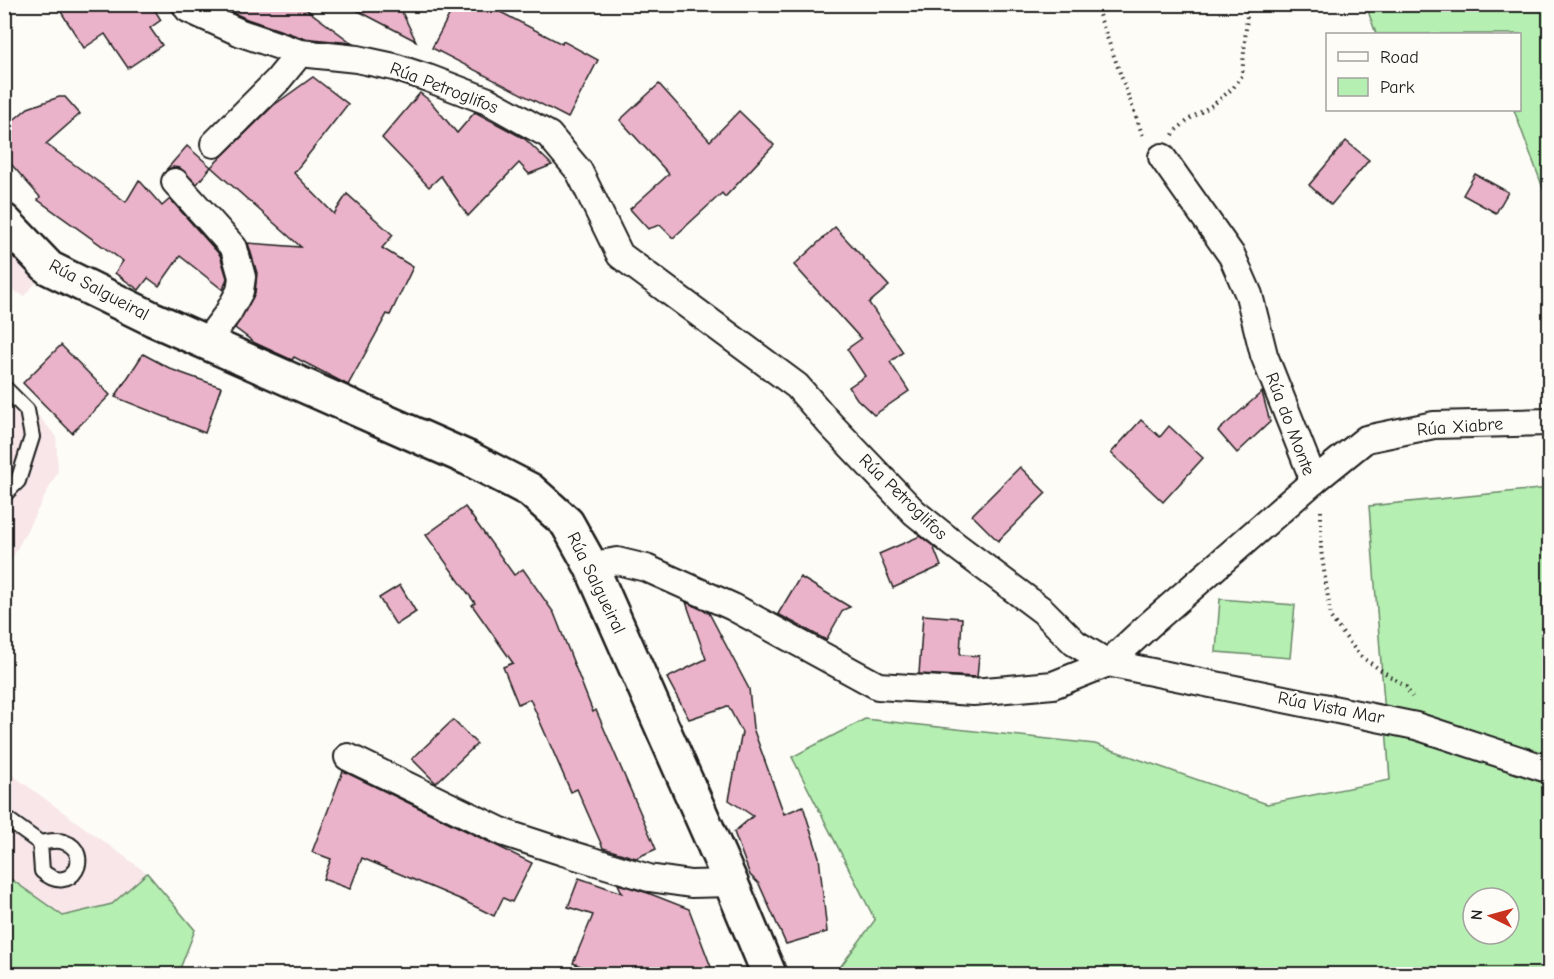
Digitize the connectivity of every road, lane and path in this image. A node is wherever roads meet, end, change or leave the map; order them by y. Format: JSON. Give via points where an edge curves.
{"nodes":[{"id":1,"x":185,"y":4,"type":"edge"},
{"id":2,"x":1095,"y":4,"type":"edge"},
{"id":3,"x":1248,"y":4,"type":"edge"},
{"id":4,"x":300,"y":53,"type":"junction"},
{"id":5,"x":214,"y":144,"type":"dead end"},
{"id":6,"x":1162,"y":158,"type":"junction"},
{"id":7,"x":176,"y":182,"type":"dead end"},
{"id":8,"x":4,"y":221,"type":"edge"},
{"id":9,"x":206,"y":342,"type":"junction"},
{"id":10,"x":4,"y":387,"type":"edge"},
{"id":11,"x":1550,"y":422,"type":"edge"},
{"id":12,"x":1314,"y":481,"type":"junction"},
{"id":13,"x":4,"y":495,"type":"edge"},
{"id":14,"x":591,"y":566,"type":"junction"},
{"id":15,"x":1108,"y":663,"type":"junction"},
{"id":16,"x":1416,"y":726,"type":"junction"},
{"id":17,"x":348,"y":757,"type":"dead end"},
{"id":18,"x":1550,"y":770,"type":"edge"},
{"id":19,"x":4,"y":817,"type":"edge"},
{"id":20,"x":40,"y":843,"type":"dead end"},
{"id":21,"x":731,"y":883,"type":"junction"},
{"id":22,"x":769,"y":975,"type":"edge"}],
"edges":[{"from":1,"to":4,"type":"street","name":"Rúa Petroglifos","via":[[188,9],[240,33]]},
{"from":2,"to":6,"type":"path","via":[[1139,128],[1150,152]]},
{"from":3,"to":6,"type":"path","via":[[1242,76],[1214,104],[1175,131]]},
{"from":4,"to":5,"type":"street"},
{"from":4,"to":15,"type":"street","name":"Rúa Petroglifos","via":[[394,67],[488,101],[549,135],[579,171],[620,255],[797,386],[914,512],[1043,611],[1076,643]]},
{"from":6,"to":12,"type":"street","name":"Rúa do Monte","via":[[1232,256],[1248,295],[1264,355]]},
{"from":7,"to":9,"type":"street","via":[[234,248],[242,277],[240,291],[228,313]]},
{"from":8,"to":9,"type":"street","name":"Rúa Salgueiral","via":[[49,268]]},
{"from":9,"to":14,"type":"street","name":"Rúa Salgueiral","via":[[470,459],[530,490],[567,523]]},
{"from":10,"to":13,"type":"lane","via":[[27,410],[32,437],[18,481]]},
{"from":11,"to":12,"type":"street","name":"Rúa Xiabre","via":[[1434,425],[1366,439]]},
{"from":12,"to":15,"type":"street","name":"Rúa do Monte"},
{"from":12,"to":16,"type":"path","via":[[1322,515],[1321,550],[1330,618],[1360,656],[1406,687],[1417,705]]},
{"from":14,"to":15,"type":"street","via":[[617,561],[646,568],[734,607],[878,686],[973,692],[1053,686]]},
{"from":14,"to":21,"type":"street","name":"Rúa Salgueiral"},
{"from":15,"to":16,"type":"street","name":"Rúa Vista Mar"},
{"from":16,"to":18,"type":"street","name":"Rúa Vista Mar"},
{"from":17,"to":21,"type":"street","via":[[505,833],[534,843],[650,878],[691,884]]},
{"from":19,"to":20,"type":"lane"},
{"from":21,"to":22,"type":"street","name":"Rúa Salgueiral"}]}
